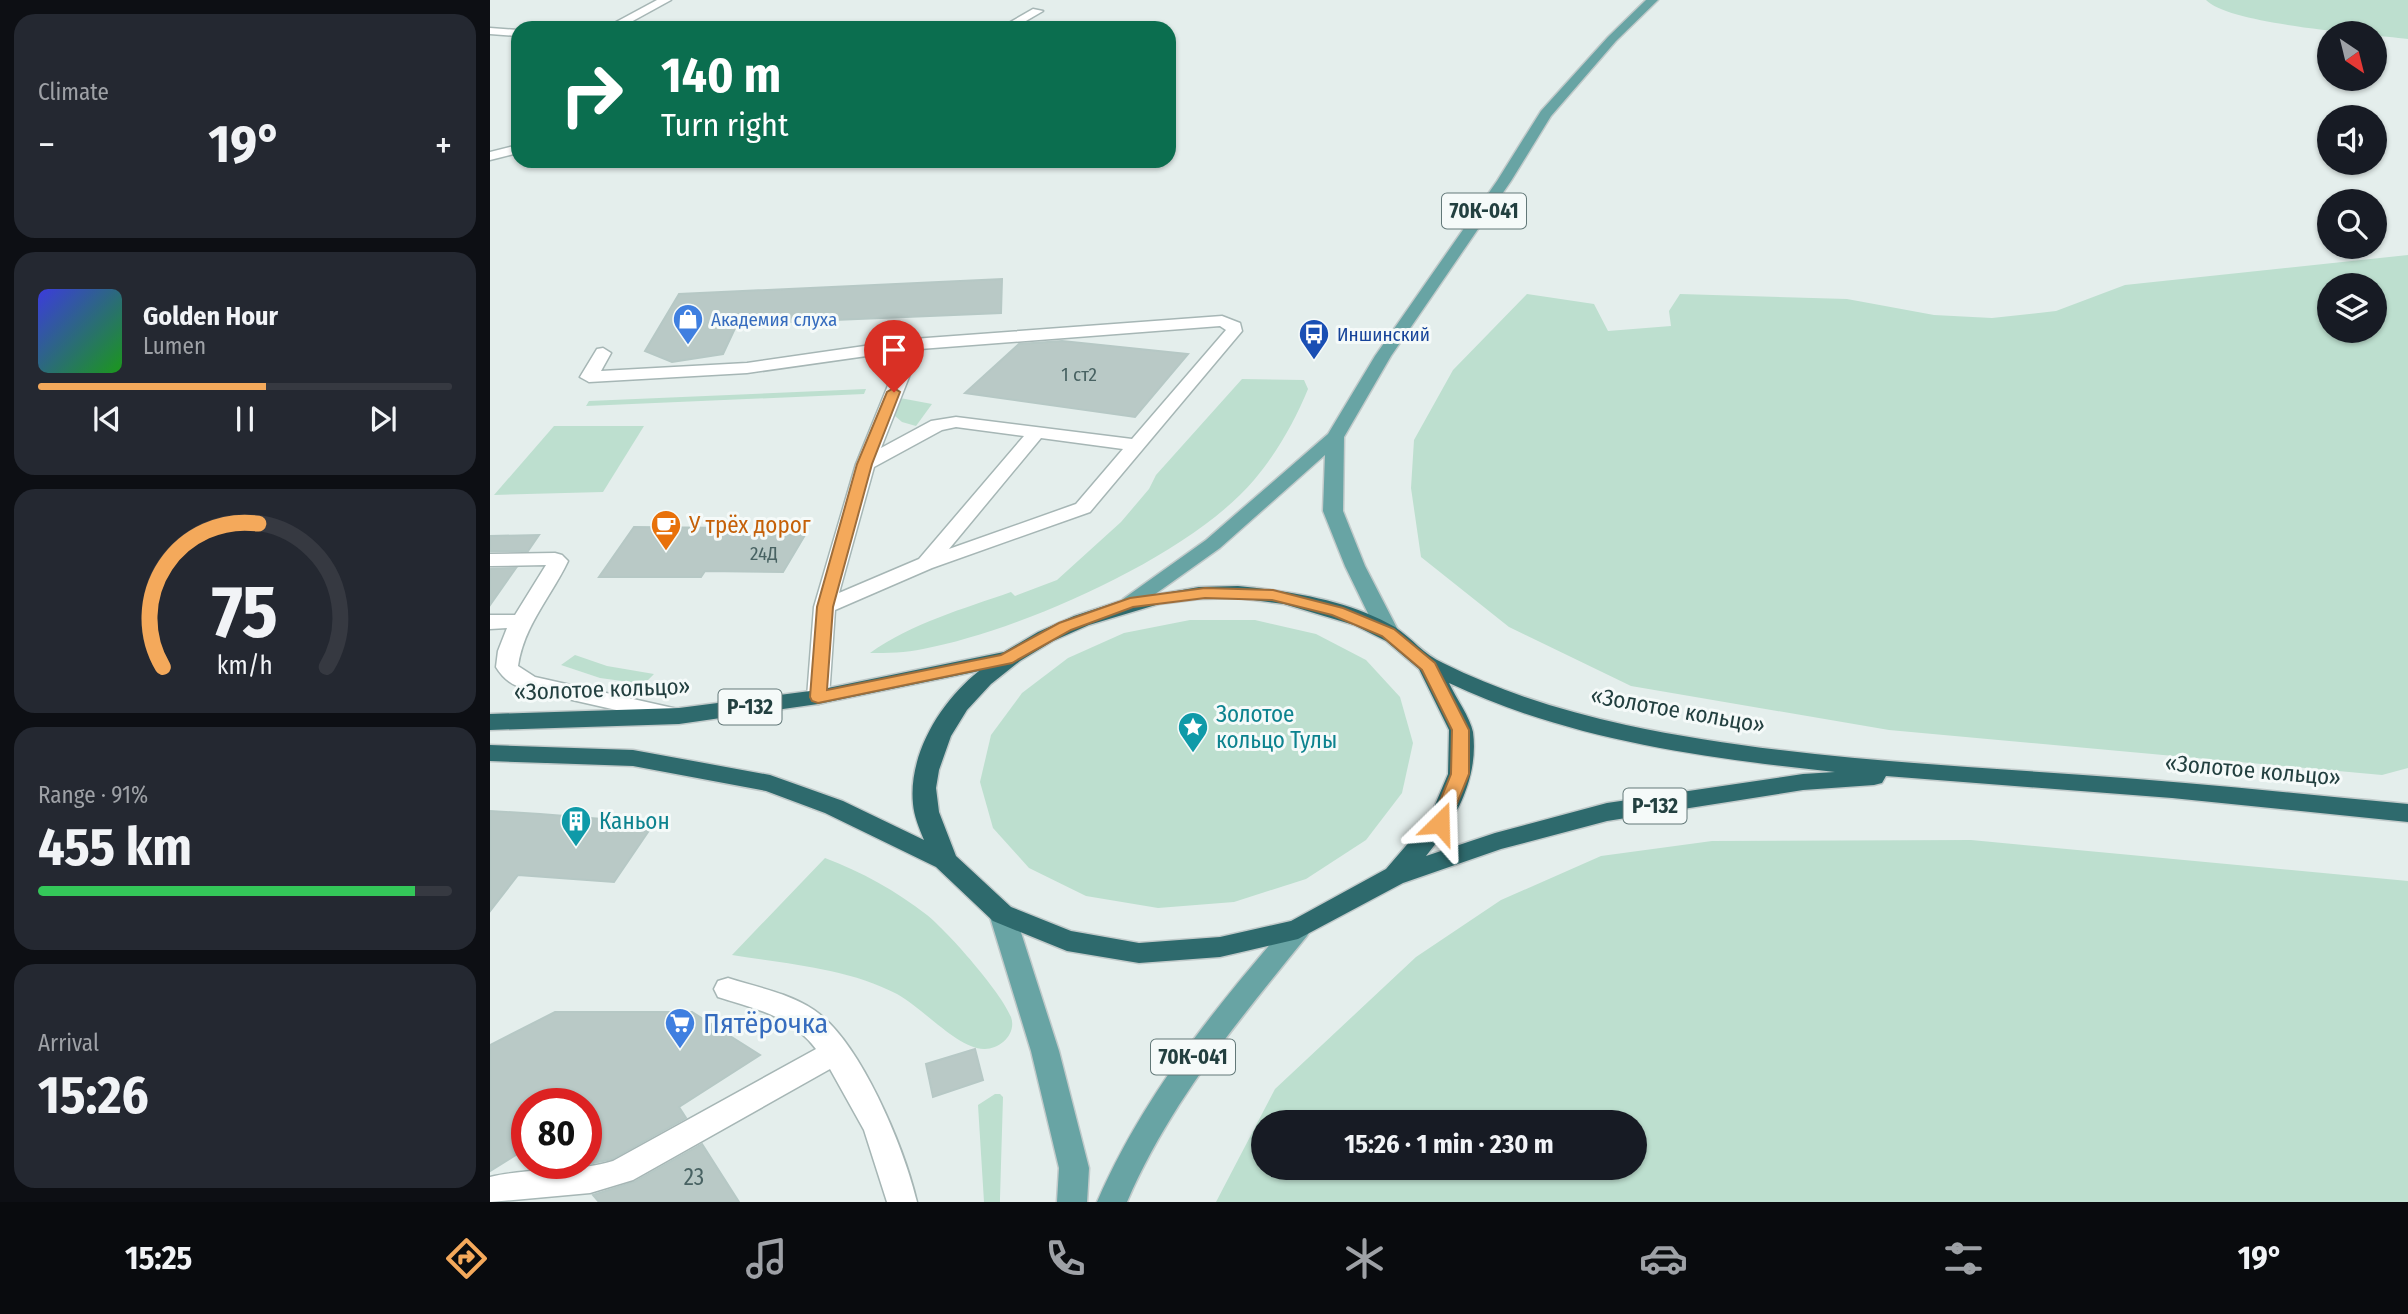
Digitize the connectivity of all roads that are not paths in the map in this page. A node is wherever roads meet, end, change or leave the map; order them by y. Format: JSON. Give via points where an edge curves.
{"nodes":[{"id":1,"x":665,"y":0,"type":"edge"},
{"id":2,"x":1652,"y":0,"type":"edge"},
{"id":3,"x":1037,"y":11,"type":"dead end"},
{"id":4,"x":624,"y":21,"type":"edge"},
{"id":5,"x":1019,"y":21,"type":"edge"},
{"id":6,"x":490,"y":31,"type":"edge"},
{"id":7,"x":511,"y":32,"type":"edge"},
{"id":8,"x":511,"y":151,"type":"edge"},
{"id":9,"x":490,"y":156,"type":"edge"},
{"id":10,"x":913,"y":344,"type":"junction"},
{"id":11,"x":603,"y":354,"type":"dead end"},
{"id":12,"x":1038,"y":431,"type":"junction"},
{"id":13,"x":1335,"y":437,"type":"junction"},
{"id":14,"x":1135,"y":445,"type":"junction"},
{"id":15,"x":864,"y":464,"type":"junction"},
{"id":16,"x":490,"y":560,"type":"edge"},
{"id":17,"x":925,"y":564,"type":"junction"},
{"id":18,"x":1130,"y":603,"type":"junction"},
{"id":19,"x":825,"y":607,"type":"junction"},
{"id":20,"x":519,"y":621,"type":"junction"},
{"id":21,"x":490,"y":622,"type":"edge"},
{"id":22,"x":1388,"y":632,"type":"junction"},
{"id":23,"x":1006,"y":659,"type":"junction"},
{"id":24,"x":1429,"y":667,"type":"junction"},
{"id":25,"x":499,"y":668,"type":"edge"},
{"id":26,"x":818,"y":697,"type":"junction"},
{"id":27,"x":679,"y":716,"type":"junction"},
{"id":28,"x":490,"y":722,"type":"edge"},
{"id":29,"x":490,"y":753,"type":"edge"},
{"id":30,"x":1925,"y":774,"type":"junction"},
{"id":31,"x":2408,"y":813,"type":"edge"},
{"id":32,"x":945,"y":861,"type":"junction"},
{"id":33,"x":1394,"y":876,"type":"junction"},
{"id":34,"x":1002,"y":915,"type":"junction"},
{"id":35,"x":1298,"y":929,"type":"junction"},
{"id":36,"x":728,"y":989,"type":"dead end"},
{"id":37,"x":834,"y":1053,"type":"junction"},
{"id":38,"x":490,"y":1191,"type":"edge"},
{"id":39,"x":902,"y":1202,"type":"edge"},
{"id":40,"x":1072,"y":1202,"type":"edge"},
{"id":41,"x":1112,"y":1202,"type":"edge"}],
"edges":[{"from":1,"to":4,"type":"lane"},
{"from":2,"to":13,"type":"main road","number":"70К-041","via":[[1546,114],[1383,356]]},
{"from":3,"to":5,"type":"lane"},
{"from":6,"to":7,"type":"lane"},
{"from":8,"to":9,"type":"lane"},
{"from":10,"to":11,"type":"lane","via":[[747,368],[589,377]]},
{"from":10,"to":14,"type":"lane","via":[[1222,321],[1233,324],[1234,331]]},
{"from":10,"to":15,"type":"lane"},
{"from":12,"to":14,"type":"lane"},
{"from":12,"to":15,"type":"lane","via":[[946,423]]},
{"from":12,"to":17,"type":"lane"},
{"from":13,"to":18,"type":"main road","number":"70К-041","via":[[1213,544]]},
{"from":13,"to":22,"type":"main road","number":"70К-041","via":[[1333,511]]},
{"from":14,"to":17,"type":"lane","via":[[1083,508]]},
{"from":15,"to":19,"type":"lane"},
{"from":16,"to":20,"type":"lane","via":[[557,560]]},
{"from":17,"to":19,"type":"lane"},
{"from":18,"to":22,"type":"highway","name":"«Золотое кольцо»","number":"Р-132","via":[[1205,593],[1273,595],[1337,611]]},
{"from":18,"to":23,"type":"highway","name":"«Золотое кольцо»","number":"Р-132","via":[[1065,626]]},
{"from":19,"to":26,"type":"lane"},
{"from":20,"to":21,"type":"lane"},
{"from":20,"to":25,"type":"lane"},
{"from":22,"to":24,"type":"highway","name":"«Золотое кольцо»","number":"Р-132"},
{"from":23,"to":26,"type":"highway","name":"«Золотое кольцо»","number":"Р-132"},
{"from":23,"to":32,"type":"highway","name":"«Золотое кольцо»","number":"Р-132","via":[[970,691],[943,728],[927,767],[925,806]]},
{"from":24,"to":30,"type":"highway","name":"«Золотое кольцо»","number":"Р-132","via":[[1605,730]]},
{"from":24,"to":33,"type":"highway","name":"«Золотое кольцо»","number":"Р-132","via":[[1461,730],[1460,774],[1440,823]]},
{"from":25,"to":27,"type":"lane","via":[[528,683]]},
{"from":26,"to":27,"type":"highway","name":"«Золотое кольцо»","number":"Р-132"},
{"from":27,"to":28,"type":"highway","name":"«Золотое кольцо»","number":"Р-132"},
{"from":29,"to":32,"type":"highway","name":"«Золотое кольцо»","number":"Р-132","via":[[633,758],[770,783],[834,807]]},
{"from":30,"to":31,"type":"highway","name":"«Золотое кольцо»","number":"Р-132","via":[[2142,787]]},
{"from":30,"to":33,"type":"highway","name":"«Золотое кольцо»","number":"Р-132","via":[[1803,782],[1607,813],[1495,842]]},
{"from":32,"to":34,"type":"highway","name":"«Золотое кольцо»","number":"Р-132"},
{"from":33,"to":35,"type":"highway","name":"«Золотое кольцо»","number":"Р-132"},
{"from":34,"to":35,"type":"highway","name":"«Золотое кольцо»","number":"Р-132","via":[[1067,941],[1139,953],[1220,947]]},
{"from":34,"to":40,"type":"main road","via":[[1045,1051],[1071,1155]]},
{"from":35,"to":41,"type":"main road","number":"70К-041","via":[[1194,1055],[1128,1162]]},
{"from":36,"to":37,"type":"lane","via":[[802,1017]]},
{"from":37,"to":38,"type":"lane","via":[[611,1176]]},
{"from":37,"to":39,"type":"lane","via":[[884,1135]]}]}
